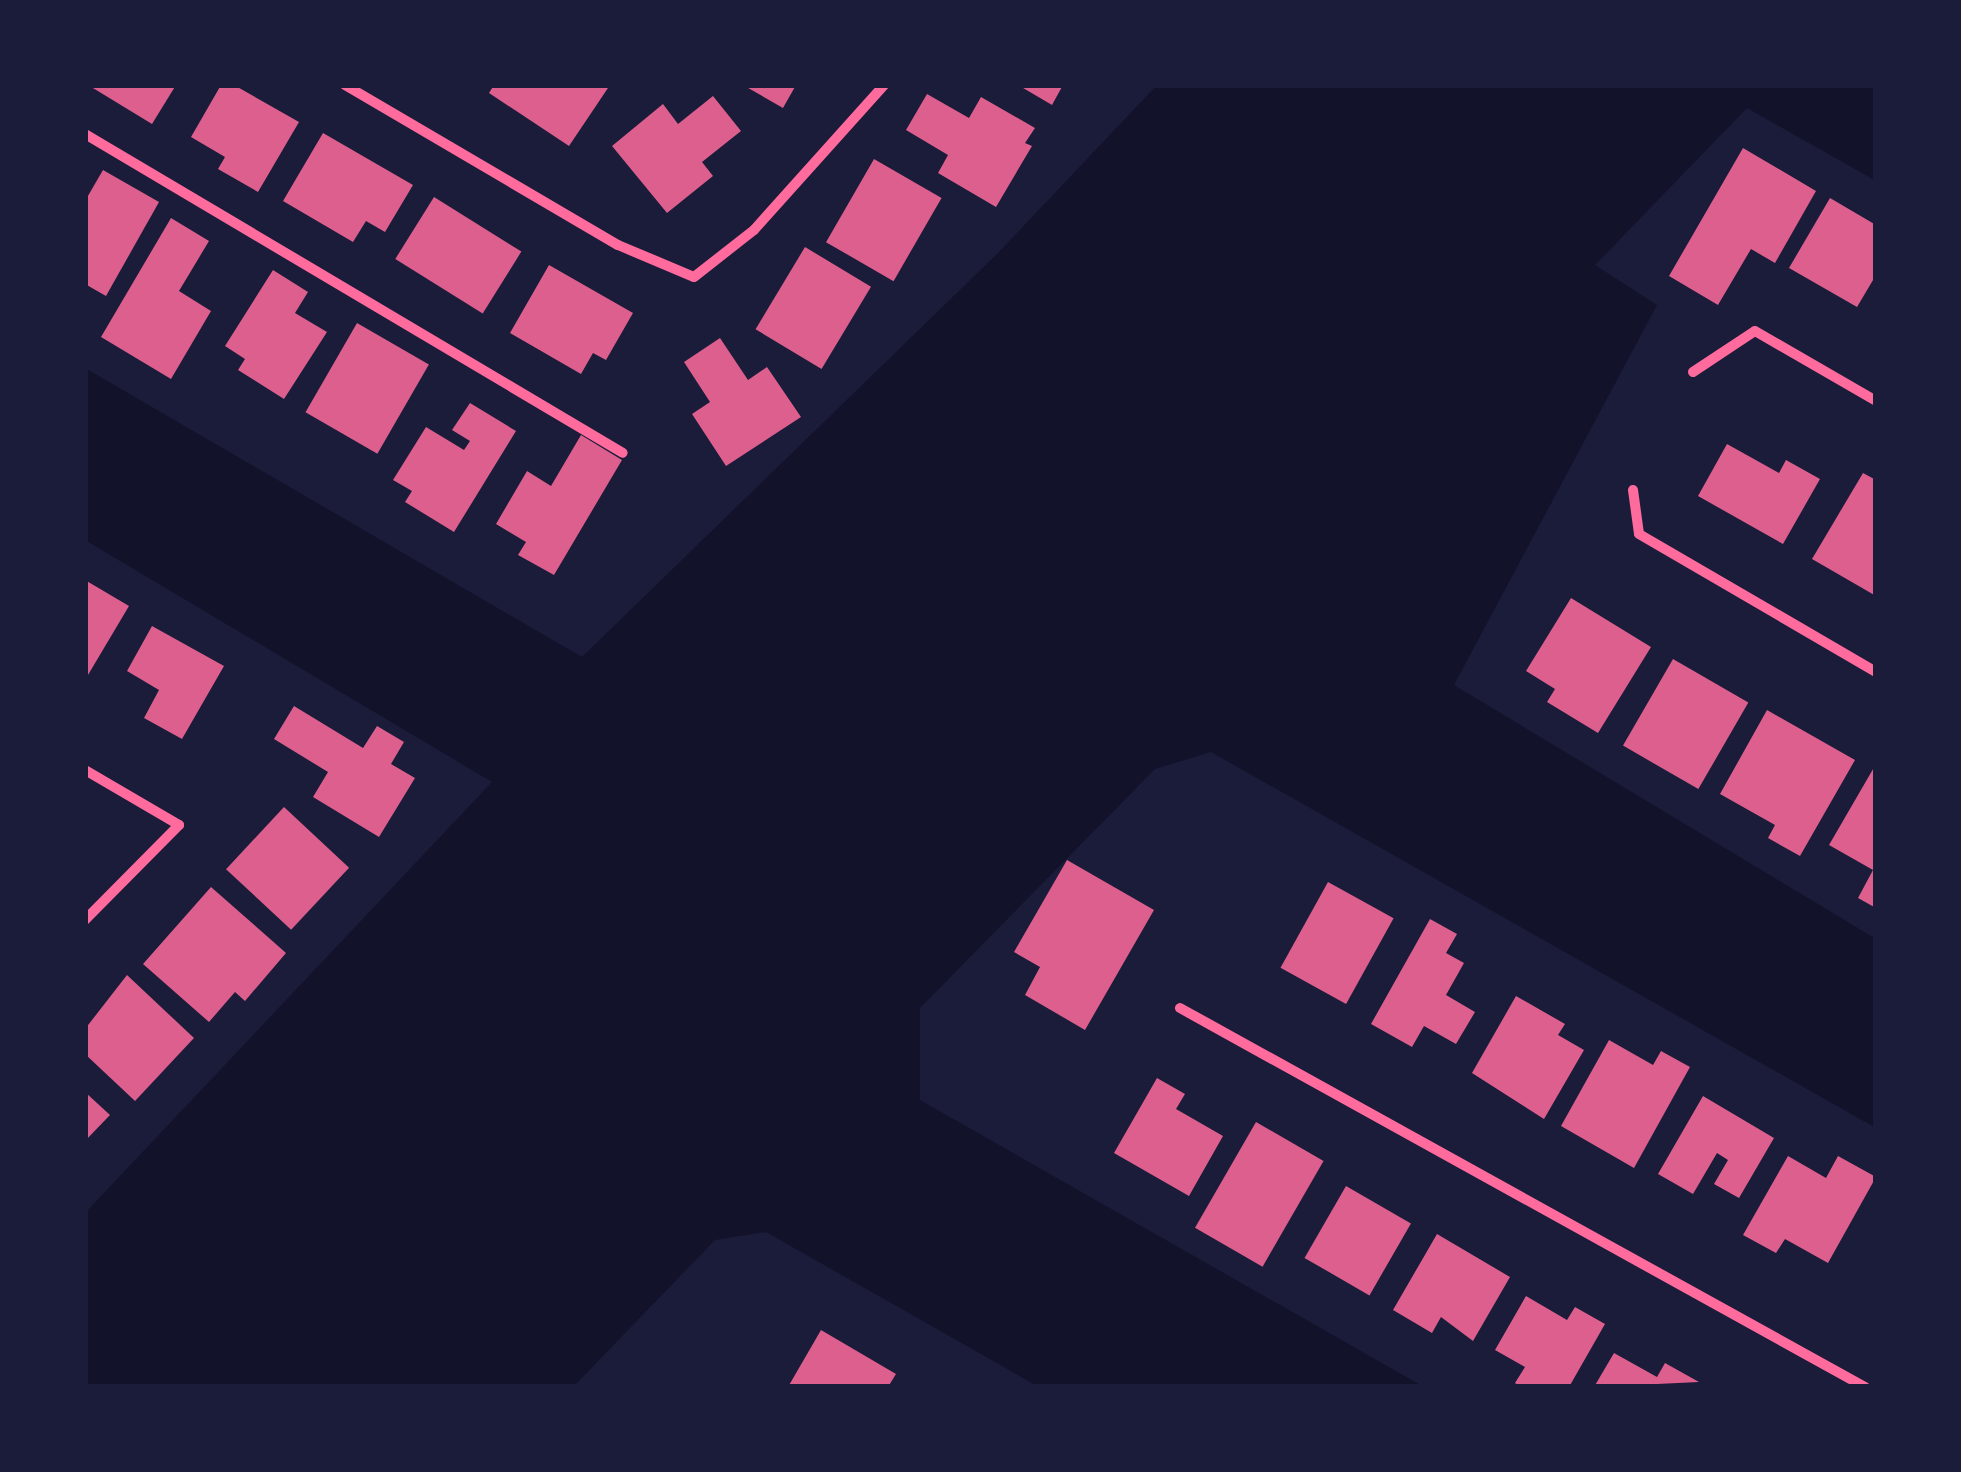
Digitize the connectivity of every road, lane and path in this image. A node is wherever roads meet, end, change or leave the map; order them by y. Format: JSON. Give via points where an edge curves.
{"nodes":[{"id":1,"x":345,"y":85,"type":"edge"},
{"id":2,"x":884,"y":85,"type":"edge"},
{"id":3,"x":85,"y":134,"type":"edge"},
{"id":4,"x":1693,"y":372,"type":"dead end"},
{"id":5,"x":1876,"y":401,"type":"edge"},
{"id":6,"x":623,"y":453,"type":"dead end"},
{"id":7,"x":1633,"y":490,"type":"dead end"},
{"id":8,"x":1876,"y":672,"type":"edge"},
{"id":9,"x":85,"y":770,"type":"edge"},
{"id":10,"x":85,"y":920,"type":"edge"},
{"id":11,"x":1180,"y":1008,"type":"dead end"},
{"id":12,"x":1865,"y":1387,"type":"edge"}],
"edges":[{"from":1,"to":2,"type":"street","via":[[618,245],[694,277],[754,230]]},
{"from":3,"to":6,"type":"street"},
{"from":4,"to":5,"type":"street","via":[[1754,331]]},
{"from":7,"to":8,"type":"street","via":[[1639,534]]},
{"from":9,"to":10,"type":"street","via":[[179,825]]},
{"from":11,"to":12,"type":"street"}]}
